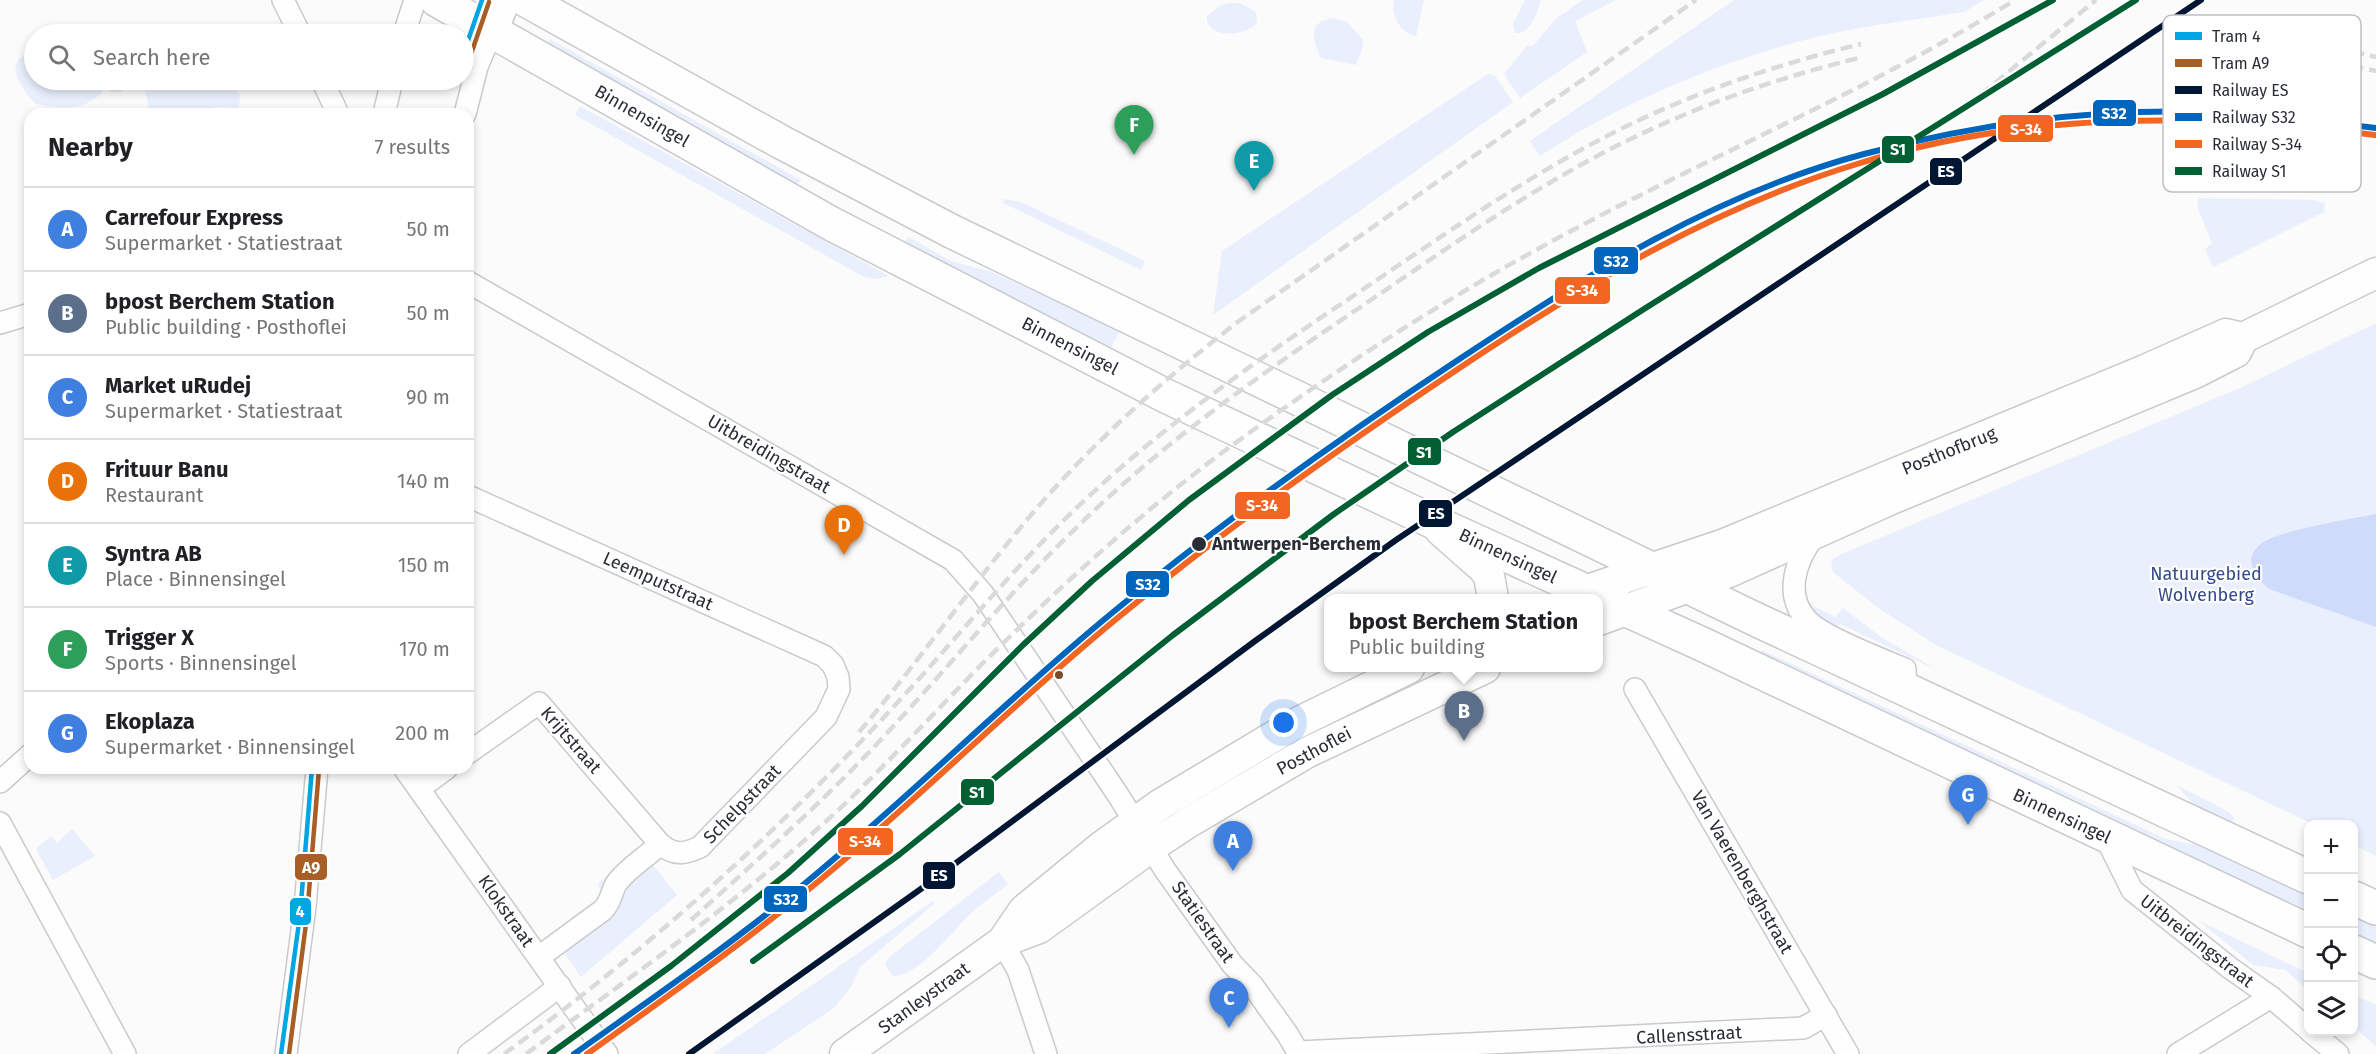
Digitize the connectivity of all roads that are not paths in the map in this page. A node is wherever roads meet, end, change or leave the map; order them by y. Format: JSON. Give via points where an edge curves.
{"nodes":[{"id":1,"x":283,"y":0,"type":"edge"},
{"id":2,"x":415,"y":0,"type":"edge"},
{"id":3,"x":437,"y":0,"type":"edge"},
{"id":4,"x":505,"y":0,"type":"edge"},
{"id":5,"x":526,"y":0,"type":"edge"},
{"id":6,"x":295,"y":24,"type":"edge"},
{"id":7,"x":407,"y":24,"type":"edge"},
{"id":8,"x":492,"y":31,"type":"junction"},
{"id":9,"x":474,"y":79,"type":"edge"},
{"id":10,"x":327,"y":90,"type":"edge"},
{"id":11,"x":390,"y":90,"type":"edge"},
{"id":12,"x":471,"y":90,"type":"edge"},
{"id":13,"x":335,"y":108,"type":"edge"},
{"id":14,"x":385,"y":108,"type":"edge"},
{"id":15,"x":467,"y":108,"type":"edge"},
{"id":16,"x":2376,"y":273,"type":"edge"},
{"id":17,"x":474,"y":285,"type":"edge"},
{"id":18,"x":24,"y":316,"type":"edge"},
{"id":19,"x":0,"y":322,"type":"edge"},
{"id":20,"x":2243,"y":338,"type":"junction"},
{"id":21,"x":474,"y":499,"type":"edge"},
{"id":22,"x":1425,"y":518,"type":"junction"},
{"id":23,"x":1818,"y":532,"type":"junction"},
{"id":24,"x":1652,"y":568,"type":"junction"},
{"id":25,"x":1690,"y":587,"type":"junction"},
{"id":26,"x":1492,"y":594,"type":"edge"},
{"id":27,"x":1573,"y":594,"type":"edge"},
{"id":28,"x":1603,"y":599,"type":"edge"},
{"id":29,"x":1603,"y":603,"type":"edge"},
{"id":30,"x":1603,"y":609,"type":"edge"},
{"id":31,"x":1401,"y":672,"type":"edge"},
{"id":32,"x":1477,"y":672,"type":"edge"},
{"id":33,"x":838,"y":677,"type":"joint"},
{"id":34,"x":1906,"y":688,"type":"junction"},
{"id":35,"x":1635,"y":689,"type":"dead end"},
{"id":36,"x":474,"y":749,"type":"edge"},
{"id":37,"x":24,"y":760,"type":"edge"},
{"id":38,"x":316,"y":774,"type":"edge"},
{"id":39,"x":409,"y":774,"type":"edge"},
{"id":40,"x":439,"y":774,"type":"edge"},
{"id":41,"x":0,"y":782,"type":"edge"},
{"id":42,"x":420,"y":788,"type":"junction"},
{"id":43,"x":1135,"y":821,"type":"junction"},
{"id":44,"x":0,"y":823,"type":"edge"},
{"id":45,"x":2105,"y":836,"type":"junction"},
{"id":46,"x":660,"y":844,"type":"junction"},
{"id":47,"x":1151,"y":847,"type":"junction"},
{"id":48,"x":2304,"y":875,"type":"edge"},
{"id":49,"x":2358,"y":900,"type":"edge"},
{"id":50,"x":2376,"y":908,"type":"edge"},
{"id":51,"x":2304,"y":929,"type":"edge"},
{"id":52,"x":1002,"y":942,"type":"junction"},
{"id":53,"x":2358,"y":954,"type":"edge"},
{"id":54,"x":539,"y":957,"type":"junction"},
{"id":55,"x":2376,"y":963,"type":"edge"},
{"id":56,"x":560,"y":986,"type":"junction"},
{"id":57,"x":2271,"y":997,"type":"junction"},
{"id":58,"x":1826,"y":1015,"type":"junction"},
{"id":59,"x":2304,"y":1025,"type":"edge"},
{"id":60,"x":2317,"y":1036,"type":"edge"},
{"id":61,"x":1298,"y":1053,"type":"edge"},
{"id":62,"x":125,"y":1054,"type":"edge"},
{"id":63,"x":286,"y":1054,"type":"edge"},
{"id":64,"x":469,"y":1054,"type":"edge"},
{"id":65,"x":607,"y":1054,"type":"edge"},
{"id":66,"x":845,"y":1054,"type":"edge"},
{"id":67,"x":1046,"y":1054,"type":"edge"},
{"id":68,"x":1848,"y":1054,"type":"edge"},
{"id":69,"x":2178,"y":1054,"type":"edge"},
{"id":70,"x":2338,"y":1054,"type":"edge"}],
"edges":[{"from":1,"to":6,"type":"street"},
{"from":2,"to":7,"type":"street"},
{"from":3,"to":8,"type":"main road","name":"Binnensingel"},
{"from":4,"to":8,"type":"street"},
{"from":5,"to":24,"type":"main road","via":[[951,231]]},
{"from":8,"to":9,"type":"street"},
{"from":8,"to":22,"type":"main road","name":"Binnensingel","via":[[830,223],[1166,396]]},
{"from":10,"to":13,"type":"street"},
{"from":11,"to":14,"type":"street"},
{"from":12,"to":15,"type":"street"},
{"from":16,"to":20,"type":"street","name":"Posthofbrug"},
{"from":17,"to":43,"type":"street","name":"Uitbreidingstraat","via":[[953,560],[982,594]]},
{"from":18,"to":19,"type":"street"},
{"from":20,"to":23,"type":"street","name":"Posthofbrug","via":[[2236,352],[2195,373]]},
{"from":20,"to":24,"type":"street","name":"Posthofbrug","via":[[2226,334],[1807,511]]},
{"from":21,"to":33,"type":"street","name":"Leemputstraat","via":[[824,656]]},
{"from":22,"to":26,"type":"street","via":[[1484,569]]},
{"from":22,"to":27,"type":"main road","name":"Binnensingel"},
{"from":23,"to":25,"type":"street","name":"Posthofbrug"},
{"from":23,"to":34,"type":"street","via":[[1804,548],[1795,568],[1795,596],[1803,615],[1819,630],[1905,669]]},
{"from":24,"to":25,"type":"main road"},
{"from":24,"to":28,"type":"street"},
{"from":25,"to":29,"type":"street"},
{"from":25,"to":34,"type":"main road"},
{"from":30,"to":45,"type":"main road","name":"Binnensingel"},
{"from":31,"to":43,"type":"street","name":"Posthoflei","via":[[1293,725]]},
{"from":32,"to":47,"type":"street","name":"Posthoflei","via":[[1306,753]]},
{"from":33,"to":46,"type":"street","name":"Schelpstraat","via":[[839,689],[826,717],[700,847],[679,854]]},
{"from":34,"to":48,"type":"main road"},
{"from":35,"to":58,"type":"street","name":"Van Vaerenberghstraat"},
{"from":36,"to":46,"type":"street","name":"Krijtstraat","via":[[539,703]]},
{"from":37,"to":41,"type":"street"},
{"from":38,"to":63,"type":"street"},
{"from":39,"to":42,"type":"street","name":"Klokstraat"},
{"from":40,"to":42,"type":"street"},
{"from":42,"to":54,"type":"street","name":"Klokstraat"},
{"from":43,"to":47,"type":"street","name":"Uitbreidingstraat"},
{"from":43,"to":52,"type":"street","name":"Posthoflei","via":[[1024,910]]},
{"from":44,"to":62,"type":"street"},
{"from":45,"to":51,"type":"main road","name":"Binnensingel"},
{"from":45,"to":57,"type":"street","name":"Uitbreidingstraat","via":[[2132,890]]},
{"from":46,"to":54,"type":"street","via":[[620,879],[603,910]]},
{"from":47,"to":52,"type":"street","name":"Posthoflei","via":[[1039,928]]},
{"from":47,"to":61,"type":"street","name":"Statiestraat"},
{"from":49,"to":50,"type":"main road"},
{"from":52,"to":66,"type":"street","name":"Stanleystraat"},
{"from":52,"to":67,"type":"street","via":[[1018,970]]},
{"from":53,"to":55,"type":"main road"},
{"from":54,"to":56,"type":"street","name":"Klokstraat"},
{"from":56,"to":64,"type":"street"},
{"from":56,"to":65,"type":"street","name":"Klokstraat"},
{"from":57,"to":59,"type":"street","name":"Uitbreidingstraat"},
{"from":57,"to":69,"type":"street"},
{"from":58,"to":61,"type":"street","name":"Callensstraat","via":[[1803,1028]]},
{"from":58,"to":68,"type":"street","name":"Van Vaerenberghstraat"},
{"from":60,"to":70,"type":"street","name":"Uitbreidingstraat"}]}
